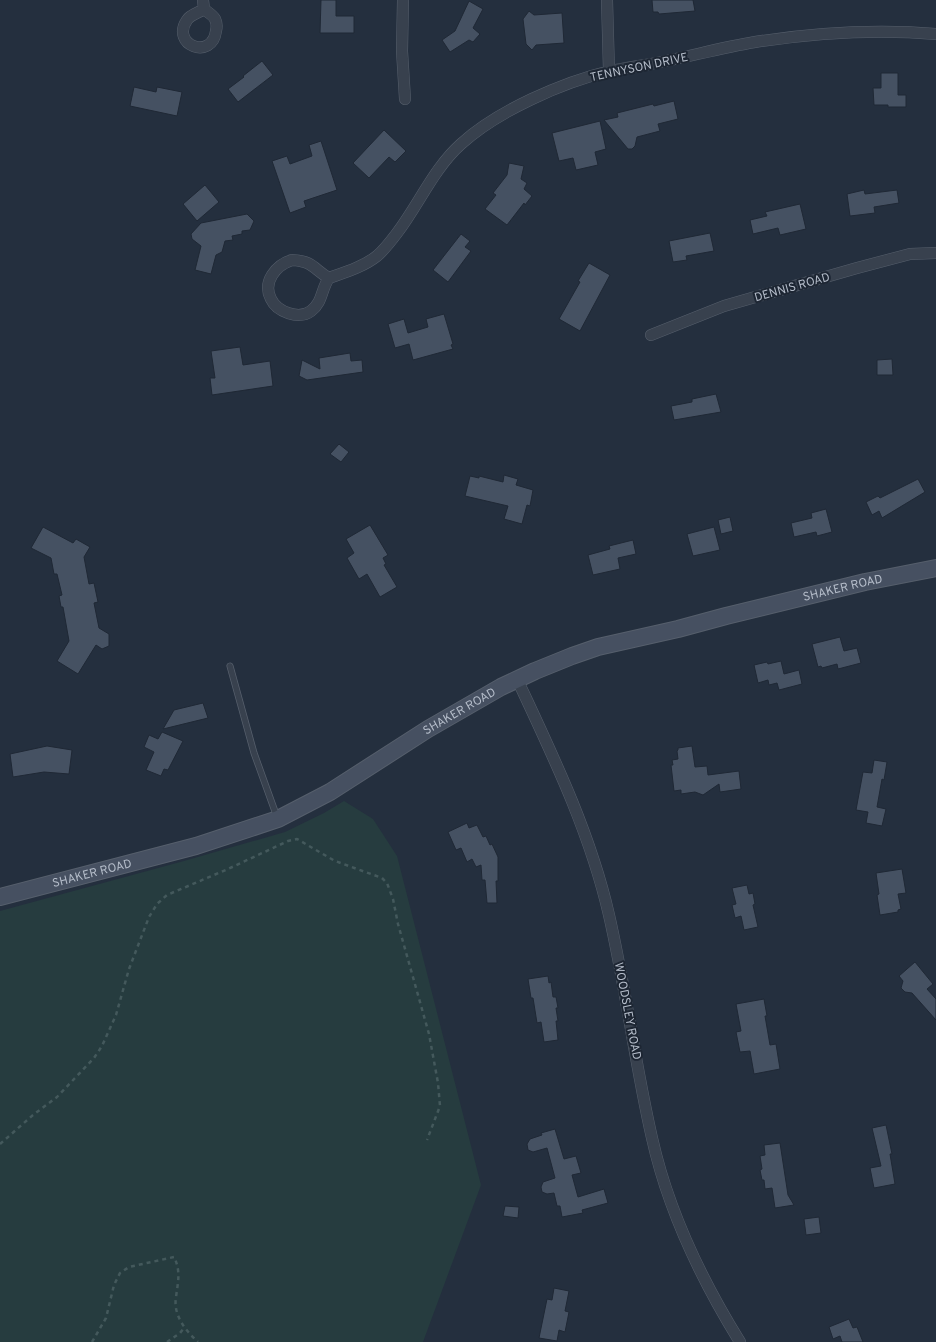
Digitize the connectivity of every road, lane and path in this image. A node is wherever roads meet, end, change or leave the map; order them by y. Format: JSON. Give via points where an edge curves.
{"nodes":[{"id":1,"x":403,"y":0,"type":"edge"},
{"id":2,"x":606,"y":0,"type":"edge"},
{"id":3,"x":936,"y":34,"type":"edge"},
{"id":4,"x":609,"y":72,"type":"junction"},
{"id":5,"x":405,"y":99,"type":"dead end"},
{"id":6,"x":936,"y":253,"type":"edge"},
{"id":7,"x":329,"y":278,"type":"junction"},
{"id":8,"x":652,"y":335,"type":"dead end"},
{"id":9,"x":936,"y":568,"type":"edge"},
{"id":10,"x":230,"y":666,"type":"dead end"},
{"id":11,"x":517,"y":679,"type":"junction"},
{"id":12,"x":278,"y":819,"type":"junction"},
{"id":13,"x":0,"y":897,"type":"edge"},
{"id":14,"x":427,"y":1140,"type":"dead end"},
{"id":15,"x":0,"y":1144,"type":"edge"},
{"id":16,"x":184,"y":1328,"type":"junction"},
{"id":17,"x":92,"y":1342,"type":"edge"},
{"id":18,"x":167,"y":1342,"type":"edge"},
{"id":19,"x":198,"y":1342,"type":"edge"},
{"id":20,"x":740,"y":1342,"type":"edge"}],
"edges":[{"from":1,"to":5,"type":"street"},
{"from":2,"to":4,"type":"street"},
{"from":3,"to":4,"type":"street","name":"TENNYSON DRIVE","via":[[856,32],[780,38]]},
{"from":4,"to":7,"type":"street","name":"TENNYSON DRIVE","via":[[547,92],[495,119],[467,138],[430,182],[387,246],[364,264]]},
{"from":6,"to":8,"type":"street","name":"DENNIS ROAD","via":[[910,254],[724,306]]},
{"from":7,"to":7,"type":"street","via":[[320,303],[304,315],[285,312],[271,300],[271,277],[287,262],[306,262]]},
{"from":9,"to":11,"type":"main road","name":"SHAKER ROAD","via":[[865,582],[598,647]]},
{"from":10,"to":12,"type":"lane","via":[[254,753]]},
{"from":11,"to":12,"type":"main road","name":"SHAKER ROAD","via":[[428,729],[330,792]]},
{"from":11,"to":20,"type":"street","name":"WOODSLEY ROAD","via":[[570,793],[595,863],[609,915],[652,1138],[670,1199],[700,1269]]},
{"from":12,"to":13,"type":"main road","name":"SHAKER ROAD","via":[[196,846]]},
{"from":14,"to":15,"type":"path","via":[[440,1106],[438,1083],[429,1034],[390,889],[382,878],[335,861],[297,839],[161,900],[152,910],[134,954],[112,1025],[94,1058],[57,1098]]},
{"from":16,"to":17,"type":"path","via":[[176,1303],[179,1274],[174,1257],[129,1267],[120,1274],[106,1318]]},
{"from":16,"to":18,"type":"path"},
{"from":16,"to":19,"type":"path"}]}
